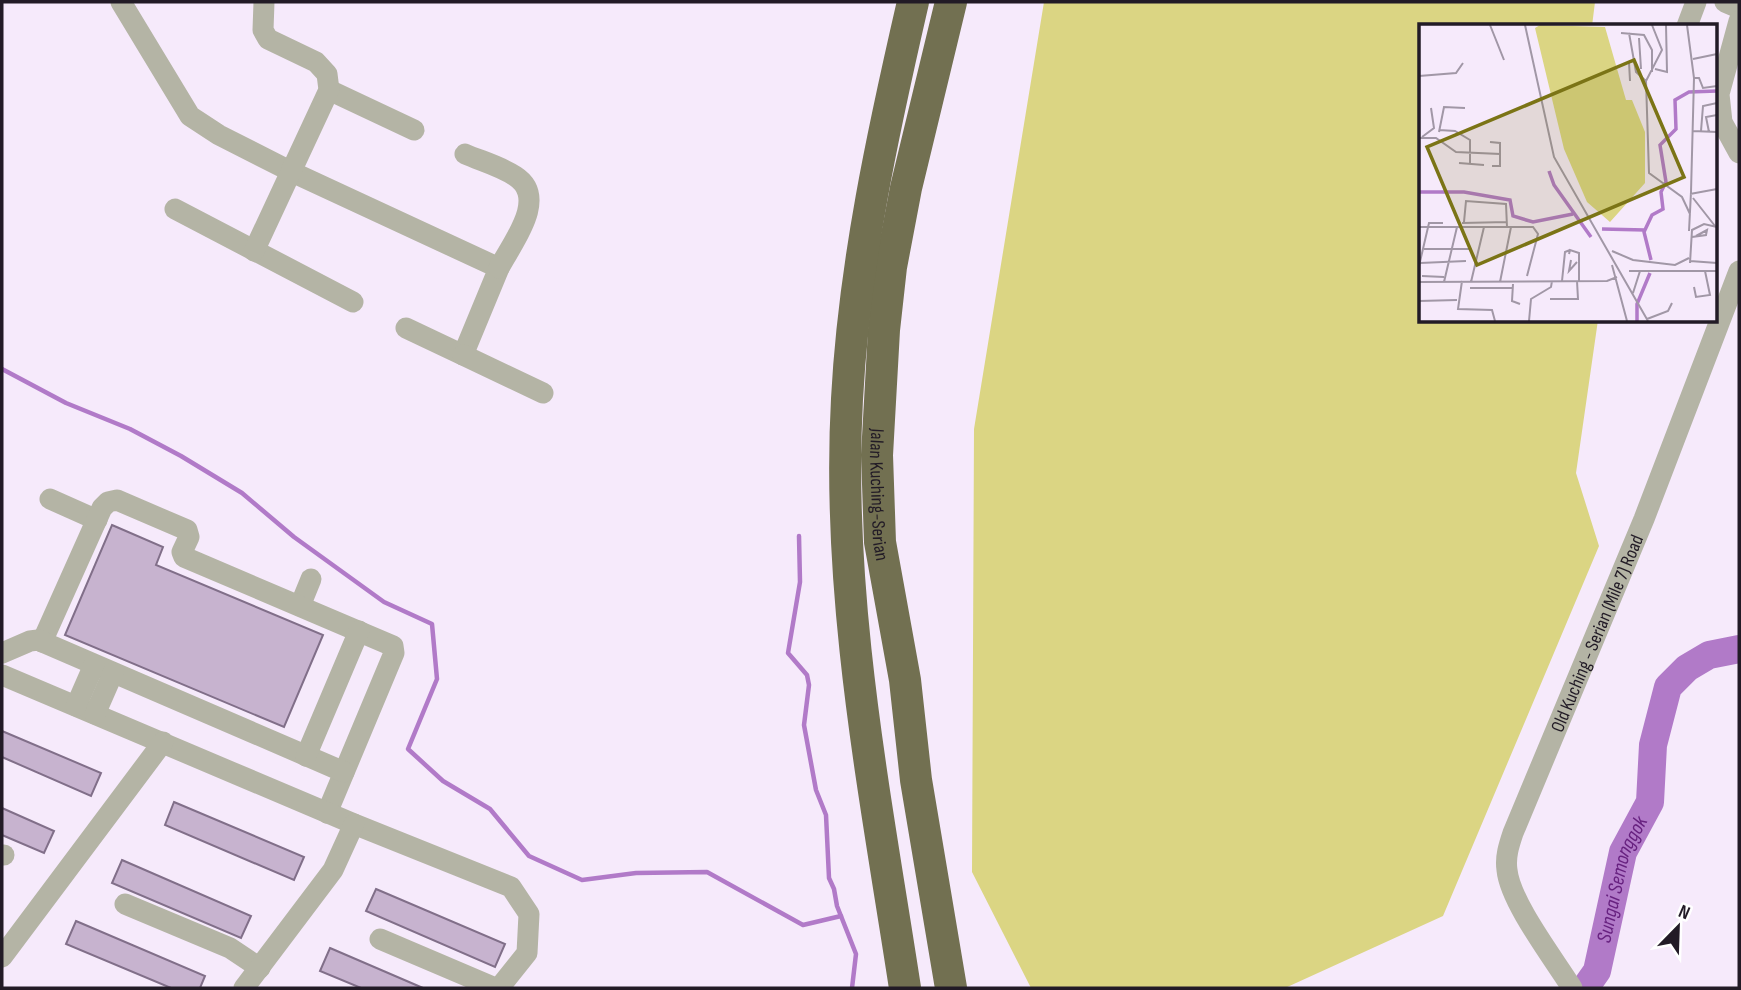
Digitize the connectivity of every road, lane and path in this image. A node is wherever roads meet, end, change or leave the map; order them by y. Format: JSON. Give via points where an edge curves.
{"nodes":[{"id":1,"x":121,"y":2,"type":"edge"},
{"id":2,"x":264,"y":2,"type":"edge"},
{"id":3,"x":913,"y":2,"type":"edge"},
{"id":4,"x":951,"y":2,"type":"edge"},
{"id":5,"x":1696,"y":2,"type":"edge"},
{"id":6,"x":1725,"y":2,"type":"edge"},
{"id":7,"x":1739,"y":8,"type":"edge"},
{"id":8,"x":1739,"y":20,"type":"edge"},
{"id":9,"x":1688,"y":24,"type":"edge"},
{"id":10,"x":329,"y":90,"type":"junction"},
{"id":11,"x":414,"y":130,"type":"dead end"},
{"id":12,"x":465,"y":153,"type":"dead end"},
{"id":13,"x":1739,"y":153,"type":"edge"},
{"id":14,"x":292,"y":172,"type":"junction"},
{"id":15,"x":175,"y":209,"type":"dead end"},
{"id":16,"x":254,"y":251,"type":"junction"},
{"id":17,"x":499,"y":268,"type":"junction"},
{"id":18,"x":1739,"y":271,"type":"edge"},
{"id":19,"x":353,"y":302,"type":"dead end"},
{"id":20,"x":405,"y":328,"type":"dead end"},
{"id":21,"x":463,"y":355,"type":"junction"},
{"id":22,"x":543,"y":393,"type":"dead end"},
{"id":23,"x":50,"y":499,"type":"dead end"},
{"id":24,"x":97,"y":520,"type":"junction"},
{"id":25,"x":311,"y":579,"type":"dead end"},
{"id":26,"x":300,"y":606,"type":"junction"},
{"id":27,"x":359,"y":631,"type":"junction"},
{"id":28,"x":42,"y":642,"type":"junction"},
{"id":29,"x":2,"y":653,"type":"edge"},
{"id":30,"x":103,"y":669,"type":"junction"},
{"id":31,"x":2,"y":675,"type":"edge"},
{"id":32,"x":85,"y":710,"type":"junction"},
{"id":33,"x":163,"y":742,"type":"junction"},
{"id":34,"x":306,"y":756,"type":"junction"},
{"id":35,"x":344,"y":772,"type":"junction"},
{"id":36,"x":327,"y":813,"type":"junction"},
{"id":37,"x":354,"y":824,"type":"junction"},
{"id":38,"x":125,"y":904,"type":"dead end"},
{"id":39,"x":380,"y":939,"type":"dead end"},
{"id":40,"x":2,"y":957,"type":"edge"},
{"id":41,"x":260,"y":968,"type":"junction"},
{"id":42,"x":244,"y":988,"type":"edge"},
{"id":43,"x":497,"y":988,"type":"edge"},
{"id":44,"x":905,"y":988,"type":"edge"},
{"id":45,"x":951,"y":988,"type":"edge"},
{"id":46,"x":1572,"y":988,"type":"edge"}],
"edges":[{"from":1,"to":14,"type":"street","via":[[190,117]]},
{"from":2,"to":10,"type":"street","via":[[263,30],[268,39],[316,62],[327,74]]},
{"from":3,"to":44,"type":"highway","name":"Jalan Kuching-Serian","via":[[859,274],[852,325],[845,480],[856,659]]},
{"from":4,"to":45,"type":"highway","name":"Jalan Kuching-Serian","via":[[891,267],[877,455],[880,542]]},
{"from":5,"to":9,"type":"street"},
{"from":6,"to":7,"type":"street"},
{"from":8,"to":13,"type":"street","via":[[1719,94],[1722,122]]},
{"from":10,"to":11,"type":"street"},
{"from":10,"to":14,"type":"street"},
{"from":12,"to":17,"type":"street","via":[[516,176],[529,190],[527,213]]},
{"from":14,"to":16,"type":"street"},
{"from":14,"to":17,"type":"street"},
{"from":15,"to":16,"type":"street"},
{"from":16,"to":19,"type":"street"},
{"from":17,"to":21,"type":"street"},
{"from":18,"to":46,"type":"street","name":"Old Kuching - Serian (Mile 7) Road","via":[[1644,519],[1507,853],[1512,892]]},
{"from":20,"to":21,"type":"street"},
{"from":21,"to":22,"type":"street"},
{"from":23,"to":24,"type":"street"},
{"from":24,"to":26,"type":"street","via":[[102,508],[117,500],[172,523],[187,530],[190,537],[184,557]]},
{"from":24,"to":28,"type":"street"},
{"from":25,"to":26,"type":"street"},
{"from":26,"to":27,"type":"street"},
{"from":27,"to":34,"type":"street"},
{"from":27,"to":35,"type":"street","via":[[393,646],[394,653]]},
{"from":28,"to":29,"type":"street","via":[[30,640]]},
{"from":28,"to":30,"type":"street"},
{"from":30,"to":32,"type":"street"},
{"from":30,"to":34,"type":"street"},
{"from":31,"to":32,"type":"street"},
{"from":32,"to":33,"type":"street"},
{"from":33,"to":36,"type":"street"},
{"from":33,"to":40,"type":"street"},
{"from":34,"to":35,"type":"street"},
{"from":35,"to":36,"type":"street"},
{"from":36,"to":37,"type":"street"},
{"from":37,"to":41,"type":"street","via":[[333,870]]},
{"from":37,"to":43,"type":"street","via":[[511,887],[529,914],[527,953]]},
{"from":38,"to":41,"type":"street","via":[[230,947]]},
{"from":39,"to":43,"type":"street"},
{"from":41,"to":42,"type":"street"}]}
